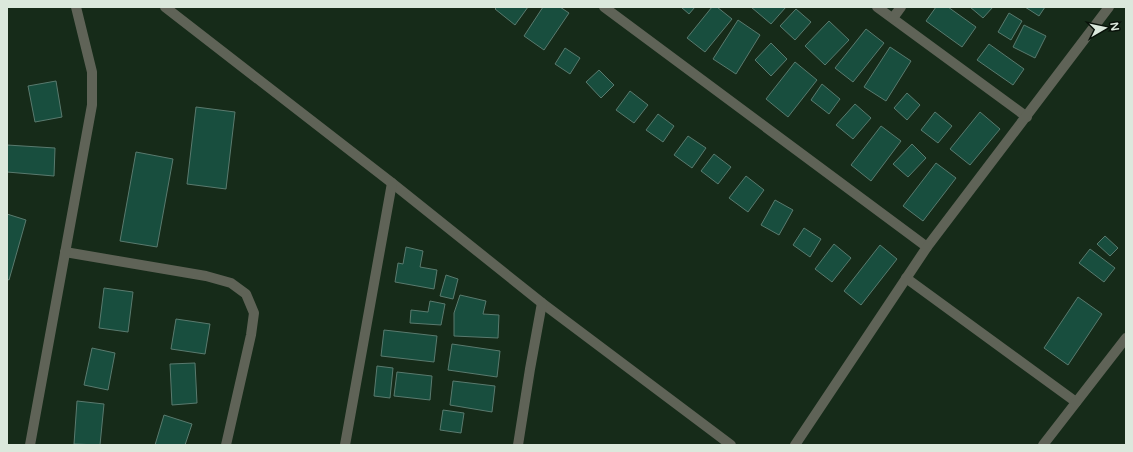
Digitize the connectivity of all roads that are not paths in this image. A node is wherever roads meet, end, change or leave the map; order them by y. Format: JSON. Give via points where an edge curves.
{"nodes":[{"id":1,"x":76,"y":7,"type":"edge"},
{"id":2,"x":165,"y":7,"type":"edge"},
{"id":3,"x":604,"y":7,"type":"edge"},
{"id":4,"x":877,"y":7,"type":"edge"},
{"id":5,"x":901,"y":7,"type":"edge"},
{"id":6,"x":1109,"y":7,"type":"edge"},
{"id":7,"x":893,"y":18,"type":"junction"},
{"id":8,"x":1027,"y":117,"type":"junction"},
{"id":9,"x":392,"y":184,"type":"junction"},
{"id":10,"x":927,"y":247,"type":"junction"},
{"id":11,"x":65,"y":252,"type":"junction"},
{"id":12,"x":906,"y":278,"type":"junction"},
{"id":13,"x":542,"y":303,"type":"junction"},
{"id":14,"x":1126,"y":338,"type":"edge"},
{"id":15,"x":1076,"y":402,"type":"junction"},
{"id":16,"x":30,"y":445,"type":"edge"},
{"id":17,"x":226,"y":445,"type":"edge"},
{"id":18,"x":345,"y":445,"type":"edge"},
{"id":19,"x":518,"y":445,"type":"edge"},
{"id":20,"x":731,"y":445,"type":"edge"},
{"id":21,"x":795,"y":445,"type":"edge"},
{"id":22,"x":1043,"y":445,"type":"edge"}],
"edges":[{"from":1,"to":11,"type":"street","via":[[92,72],[92,105]]},
{"from":2,"to":9,"type":"street"},
{"from":3,"to":10,"type":"street"},
{"from":4,"to":7,"type":"street"},
{"from":5,"to":7,"type":"street"},
{"from":6,"to":8,"type":"street"},
{"from":7,"to":8,"type":"street"},
{"from":8,"to":10,"type":"street"},
{"from":9,"to":13,"type":"street"},
{"from":9,"to":18,"type":"street"},
{"from":10,"to":12,"type":"street"},
{"from":11,"to":16,"type":"street"},
{"from":11,"to":17,"type":"street","via":[[206,276],[231,283],[246,294],[254,313]]},
{"from":12,"to":15,"type":"street"},
{"from":12,"to":21,"type":"street"},
{"from":13,"to":19,"type":"street"},
{"from":13,"to":20,"type":"street"},
{"from":14,"to":15,"type":"street"},
{"from":15,"to":22,"type":"street"}]}
